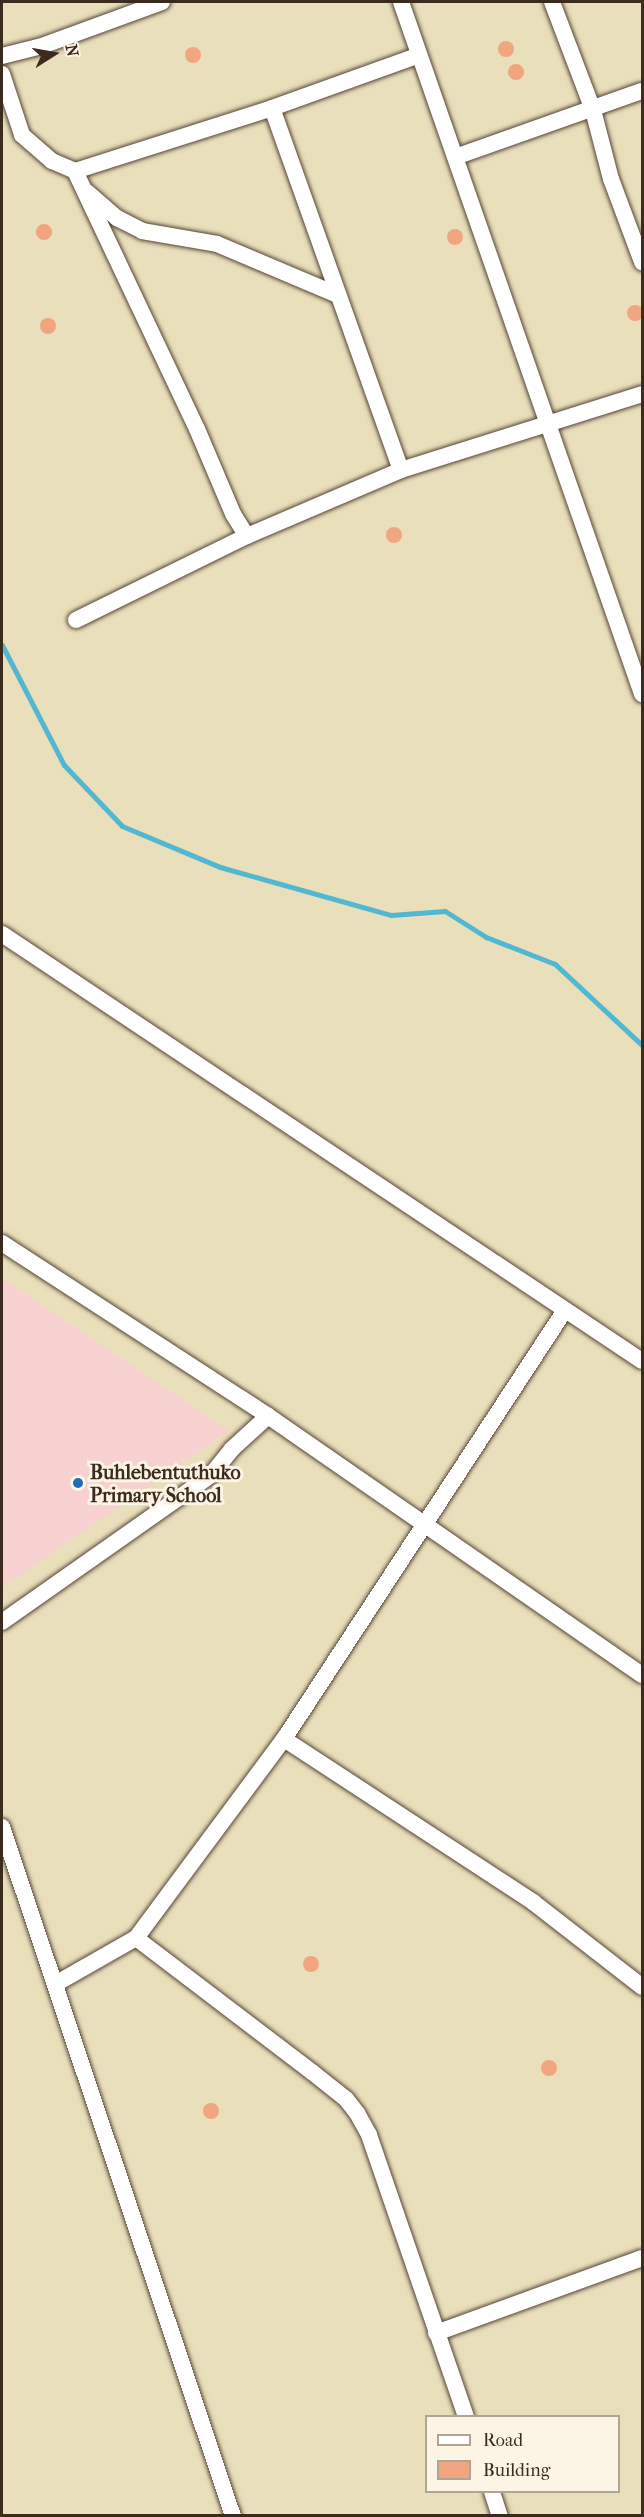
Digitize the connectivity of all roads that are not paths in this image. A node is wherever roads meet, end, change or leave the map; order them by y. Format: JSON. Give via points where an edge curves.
{"nodes":[{"id":1,"x":162,"y":2,"type":"edge"},
{"id":2,"x":401,"y":2,"type":"edge"},
{"id":3,"x":552,"y":2,"type":"edge"},
{"id":4,"x":419,"y":55,"type":"junction"},
{"id":5,"x":2,"y":56,"type":"edge"},
{"id":6,"x":2,"y":74,"type":"edge"},
{"id":7,"x":642,"y":91,"type":"edge"},
{"id":8,"x":272,"y":108,"type":"junction"},
{"id":9,"x":593,"y":110,"type":"junction"},
{"id":10,"x":458,"y":156,"type":"junction"},
{"id":11,"x":75,"y":171,"type":"junction"},
{"id":12,"x":84,"y":189,"type":"junction"},
{"id":13,"x":642,"y":262,"type":"edge"},
{"id":14,"x":338,"y":295,"type":"junction"},
{"id":15,"x":642,"y":394,"type":"edge"},
{"id":16,"x":548,"y":423,"type":"junction"},
{"id":17,"x":401,"y":470,"type":"junction"},
{"id":18,"x":246,"y":536,"type":"junction"},
{"id":19,"x":76,"y":620,"type":"dead end"},
{"id":20,"x":642,"y":694,"type":"edge"},
{"id":21,"x":2,"y":934,"type":"edge"},
{"id":22,"x":2,"y":1243,"type":"edge"},
{"id":23,"x":565,"y":1310,"type":"junction"},
{"id":24,"x":642,"y":1361,"type":"edge"},
{"id":25,"x":268,"y":1416,"type":"junction"},
{"id":26,"x":427,"y":1525,"type":"junction"},
{"id":27,"x":2,"y":1622,"type":"edge"},
{"id":28,"x":642,"y":1675,"type":"edge"},
{"id":29,"x":284,"y":1738,"type":"junction"},
{"id":30,"x":2,"y":1827,"type":"edge"},
{"id":31,"x":136,"y":1938,"type":"junction"},
{"id":32,"x":57,"y":1983,"type":"junction"},
{"id":33,"x":642,"y":1987,"type":"edge"},
{"id":34,"x":642,"y":2258,"type":"edge"},
{"id":35,"x":436,"y":2333,"type":"junction"},
{"id":36,"x":466,"y":2415,"type":"edge"},
{"id":37,"x":492,"y":2493,"type":"edge"},
{"id":38,"x":233,"y":2516,"type":"edge"},
{"id":39,"x":500,"y":2516,"type":"edge"}],
"edges":[{"from":1,"to":5,"type":"street","via":[[39,47]]},
{"from":2,"to":4,"type":"street"},
{"from":3,"to":9,"type":"street"},
{"from":4,"to":8,"type":"street"},
{"from":4,"to":10,"type":"street"},
{"from":6,"to":11,"type":"street","via":[[22,135],[52,161]]},
{"from":7,"to":9,"type":"street"},
{"from":8,"to":11,"type":"street"},
{"from":8,"to":14,"type":"street"},
{"from":9,"to":10,"type":"street"},
{"from":9,"to":13,"type":"street","via":[[611,179]]},
{"from":10,"to":16,"type":"street"},
{"from":11,"to":12,"type":"street"},
{"from":12,"to":14,"type":"street","via":[[117,218],[142,231],[217,244]]},
{"from":12,"to":18,"type":"street"},
{"from":14,"to":17,"type":"street"},
{"from":15,"to":16,"type":"street"},
{"from":16,"to":17,"type":"street"},
{"from":16,"to":20,"type":"street"},
{"from":17,"to":18,"type":"street"},
{"from":18,"to":19,"type":"street"},
{"from":21,"to":23,"type":"street"},
{"from":22,"to":25,"type":"street"},
{"from":23,"to":24,"type":"street"},
{"from":23,"to":26,"type":"street"},
{"from":25,"to":26,"type":"street"},
{"from":25,"to":27,"type":"street","via":[[211,1475]]},
{"from":26,"to":28,"type":"street"},
{"from":26,"to":29,"type":"street"},
{"from":29,"to":31,"type":"street"},
{"from":29,"to":33,"type":"street","via":[[533,1902]]},
{"from":30,"to":32,"type":"street"},
{"from":31,"to":32,"type":"street"},
{"from":31,"to":35,"type":"street","via":[[312,2072],[357,2113],[369,2135]]},
{"from":32,"to":38,"type":"street"},
{"from":34,"to":35,"type":"street"},
{"from":35,"to":36,"type":"street"},
{"from":37,"to":39,"type":"street"}]}
